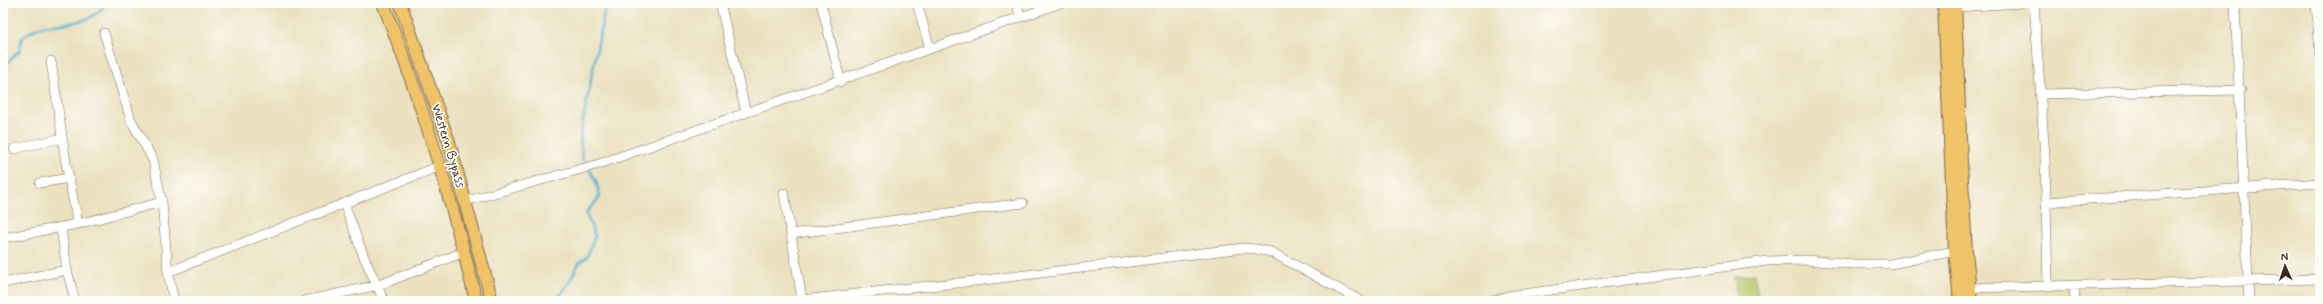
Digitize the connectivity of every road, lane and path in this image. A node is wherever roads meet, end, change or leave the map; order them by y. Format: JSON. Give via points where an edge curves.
{"nodes":[{"id":1,"x":383,"y":3,"type":"edge"},
{"id":2,"x":400,"y":3,"type":"edge"},
{"id":3,"x":720,"y":3,"type":"edge"},
{"id":4,"x":821,"y":3,"type":"edge"},
{"id":5,"x":917,"y":3,"type":"edge"},
{"id":6,"x":1017,"y":3,"type":"edge"},
{"id":7,"x":1061,"y":3,"type":"edge"},
{"id":8,"x":2022,"y":3,"type":"edge"},
{"id":9,"x":2034,"y":3,"type":"edge"},
{"id":10,"x":2236,"y":3,"type":"edge"},
{"id":11,"x":2316,"y":3,"type":"edge"},
{"id":12,"x":1952,"y":4,"type":"edge"},
{"id":13,"x":1020,"y":16,"type":"junction"},
{"id":14,"x":104,"y":33,"type":"dead end"},
{"id":15,"x":930,"y":49,"type":"junction"},
{"id":16,"x":2320,"y":53,"type":"edge"},
{"id":17,"x":52,"y":60,"type":"dead end"},
{"id":18,"x":841,"y":82,"type":"junction"},
{"id":19,"x":2241,"y":90,"type":"junction"},
{"id":20,"x":2041,"y":94,"type":"junction"},
{"id":21,"x":746,"y":113,"type":"junction"},
{"id":22,"x":62,"y":138,"type":"junction"},
{"id":23,"x":14,"y":149,"type":"dead end"},
{"id":24,"x":440,"y":166,"type":"junction"},
{"id":25,"x":69,"y":178,"type":"junction"},
{"id":26,"x":40,"y":183,"type":"dead end"},
{"id":27,"x":2320,"y":183,"type":"edge"},
{"id":28,"x":2245,"y":187,"type":"junction"},
{"id":29,"x":784,"y":193,"type":"dead end"},
{"id":30,"x":162,"y":202,"type":"junction"},
{"id":31,"x":466,"y":202,"type":"junction"},
{"id":32,"x":2046,"y":202,"type":"junction"},
{"id":33,"x":344,"y":203,"type":"junction"},
{"id":34,"x":1023,"y":203,"type":"dead end"},
{"id":35,"x":78,"y":224,"type":"junction"},
{"id":36,"x":61,"y":228,"type":"junction"},
{"id":37,"x":791,"y":234,"type":"junction"},
{"id":38,"x":3,"y":238,"type":"edge"},
{"id":39,"x":464,"y":252,"type":"junction"},
{"id":40,"x":1955,"y":252,"type":"junction"},
{"id":41,"x":67,"y":270,"type":"junction"},
{"id":42,"x":168,"y":272,"type":"junction"},
{"id":43,"x":2320,"y":279,"type":"edge"},
{"id":44,"x":2250,"y":280,"type":"junction"},
{"id":45,"x":3,"y":283,"type":"edge"},
{"id":46,"x":379,"y":285,"type":"junction"},
{"id":47,"x":2048,"y":286,"type":"junction"},
{"id":48,"x":2074,"y":286,"type":"junction"},
{"id":49,"x":1970,"y":288,"type":"junction"},
{"id":50,"x":802,"y":299,"type":"junction"},
{"id":51,"x":75,"y":301,"type":"edge"},
{"id":52,"x":174,"y":301,"type":"edge"},
{"id":53,"x":304,"y":301,"type":"edge"},
{"id":54,"x":384,"y":301,"type":"edge"},
{"id":55,"x":476,"y":301,"type":"edge"},
{"id":56,"x":492,"y":301,"type":"edge"},
{"id":57,"x":792,"y":301,"type":"edge"},
{"id":58,"x":1361,"y":301,"type":"edge"},
{"id":59,"x":1493,"y":301,"type":"edge"},
{"id":60,"x":1960,"y":301,"type":"edge"},
{"id":61,"x":1971,"y":301,"type":"edge"},
{"id":62,"x":2075,"y":301,"type":"edge"},
{"id":63,"x":2249,"y":301,"type":"edge"}],
"edges":[{"from":1,"to":24,"type":"main road","name":"Western Bypass","via":[[403,54]]},
{"from":2,"to":31,"type":"main road","name":"Western Bypass","via":[[436,100]]},
{"from":3,"to":21,"type":"street"},
{"from":4,"to":18,"type":"street"},
{"from":5,"to":15,"type":"street"},
{"from":6,"to":13,"type":"street"},
{"from":7,"to":13,"type":"street"},
{"from":8,"to":12,"type":"street"},
{"from":9,"to":20,"type":"street"},
{"from":10,"to":19,"type":"street"},
{"from":11,"to":16,"type":"street"},
{"from":12,"to":40,"type":"main road"},
{"from":12,"to":49,"type":"main road"},
{"from":13,"to":15,"type":"street"},
{"from":14,"to":30,"type":"street","via":[[131,120],[153,160]]},
{"from":15,"to":18,"type":"street"},
{"from":17,"to":22,"type":"street"},
{"from":18,"to":21,"type":"street"},
{"from":19,"to":20,"type":"street"},
{"from":19,"to":28,"type":"street"},
{"from":20,"to":32,"type":"street"},
{"from":21,"to":31,"type":"street","via":[[597,164]]},
{"from":22,"to":23,"type":"street"},
{"from":22,"to":25,"type":"street"},
{"from":24,"to":33,"type":"street"},
{"from":24,"to":39,"type":"main road","name":"Western Bypass"},
{"from":25,"to":26,"type":"street"},
{"from":25,"to":35,"type":"street"},
{"from":27,"to":28,"type":"street"},
{"from":28,"to":32,"type":"street"},
{"from":28,"to":44,"type":"street"},
{"from":29,"to":37,"type":"street"},
{"from":30,"to":35,"type":"street"},
{"from":30,"to":42,"type":"street"},
{"from":31,"to":56,"type":"main road","name":"Western Bypass"},
{"from":32,"to":47,"type":"street"},
{"from":33,"to":42,"type":"street"},
{"from":33,"to":46,"type":"street","via":[[364,256]]},
{"from":34,"to":37,"type":"street"},
{"from":35,"to":36,"type":"street"},
{"from":36,"to":38,"type":"street"},
{"from":36,"to":41,"type":"street"},
{"from":37,"to":50,"type":"street"},
{"from":39,"to":46,"type":"street"},
{"from":39,"to":55,"type":"main road","name":"Western Bypass"},
{"from":40,"to":59,"type":"street","via":[[1890,264],[1767,261],[1499,297]]},
{"from":40,"to":60,"type":"main road"},
{"from":41,"to":45,"type":"street"},
{"from":41,"to":51,"type":"street"},
{"from":42,"to":52,"type":"street"},
{"from":43,"to":44,"type":"street"},
{"from":44,"to":48,"type":"street"},
{"from":44,"to":63,"type":"street"},
{"from":46,"to":53,"type":"street"},
{"from":46,"to":54,"type":"street"},
{"from":47,"to":48,"type":"street"},
{"from":47,"to":49,"type":"street"},
{"from":48,"to":62,"type":"street"},
{"from":49,"to":61,"type":"main road"},
{"from":50,"to":57,"type":"street"},
{"from":50,"to":58,"type":"street","via":[[1256,248],[1271,252]]}]}
